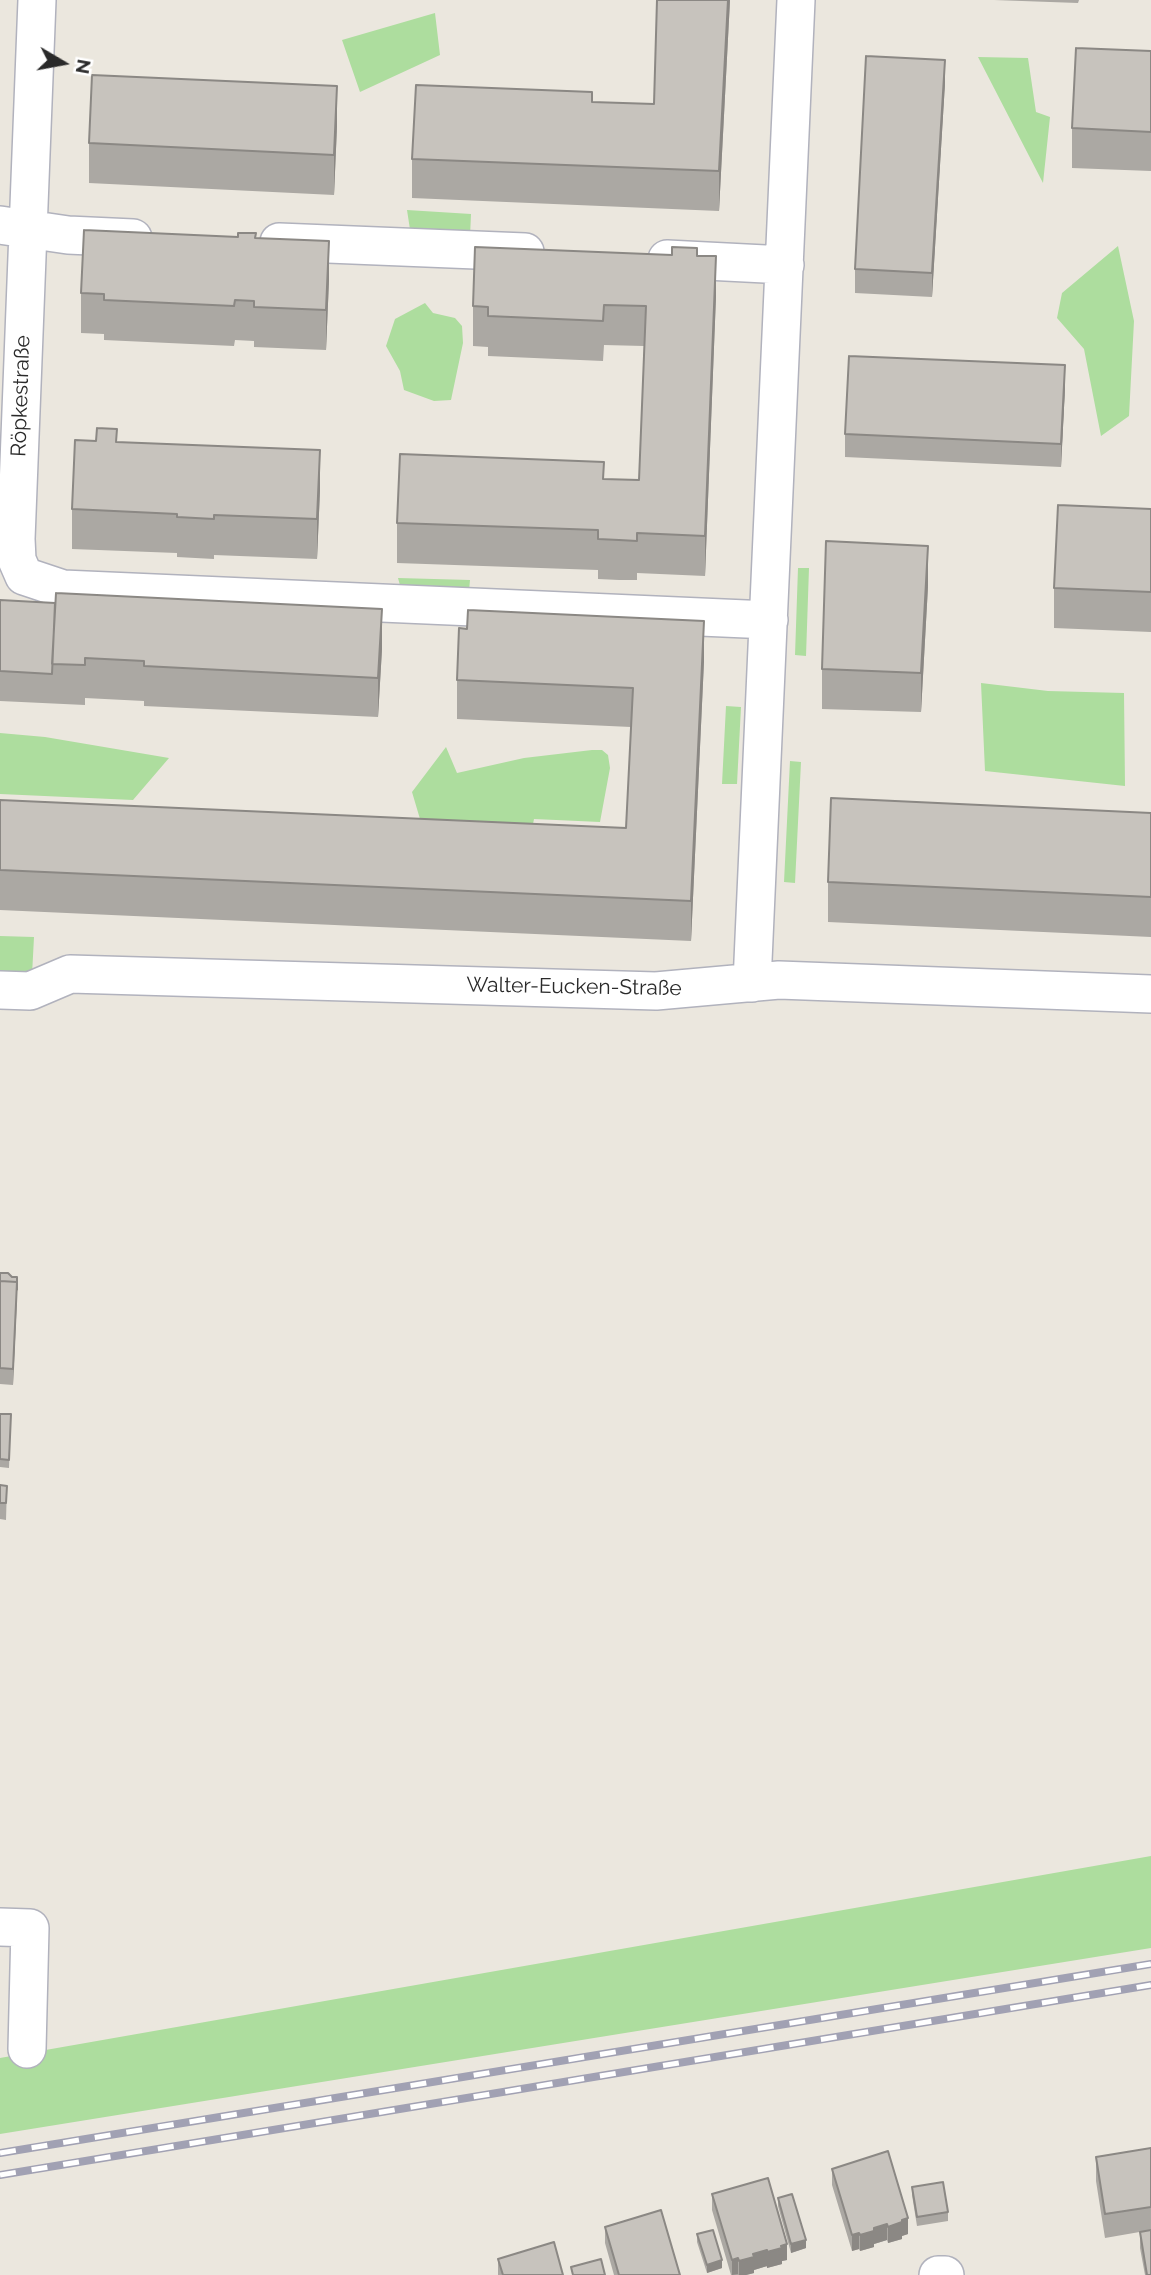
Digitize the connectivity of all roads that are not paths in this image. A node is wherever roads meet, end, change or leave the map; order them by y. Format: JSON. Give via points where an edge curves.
{"nodes":[{"id":1,"x":37,"y":0,"type":"edge"},
{"id":2,"x":796,"y":0,"type":"edge"},
{"id":3,"x":14,"y":227,"type":"edge"},
{"id":4,"x":161,"y":238,"type":"edge"},
{"id":5,"x":243,"y":241,"type":"edge"},
{"id":6,"x":561,"y":254,"type":"edge"},
{"id":7,"x":631,"y":257,"type":"edge"},
{"id":8,"x":785,"y":265,"type":"junction"},
{"id":9,"x":12,"y":584,"type":"edge"},
{"id":10,"x":769,"y":620,"type":"junction"},
{"id":11,"x":752,"y":983,"type":"junction"},
{"id":12,"x":0,"y":990,"type":"edge"},
{"id":13,"x":1151,"y":995,"type":"edge"},
{"id":14,"x":0,"y":1927,"type":"edge"},
{"id":15,"x":27,"y":2049,"type":"dead end"},
{"id":16,"x":938,"y":2275,"type":"edge"},
{"id":17,"x":945,"y":2275,"type":"edge"}],
"edges":[{"from":1,"to":3,"type":"street","name":"Röpkestraße"},
{"from":2,"to":8,"type":"street"},
{"from":3,"to":4,"type":"street","via":[[68,235]]},
{"from":3,"to":9,"type":"street","name":"Röpkestraße","via":[[16,560]]},
{"from":5,"to":6,"type":"street"},
{"from":7,"to":8,"type":"street"},
{"from":8,"to":10,"type":"street"},
{"from":9,"to":10,"type":"street"},
{"from":10,"to":11,"type":"street"},
{"from":11,"to":12,"type":"street","name":"Walter-Eucken-Straße","via":[[656,991],[70,974],[30,991]]},
{"from":11,"to":13,"type":"street","name":"Walter-Eucken-Straße","via":[[779,980]]},
{"from":14,"to":15,"type":"street","via":[[30,1928]]},
{"from":16,"to":17,"type":"street"}]}
